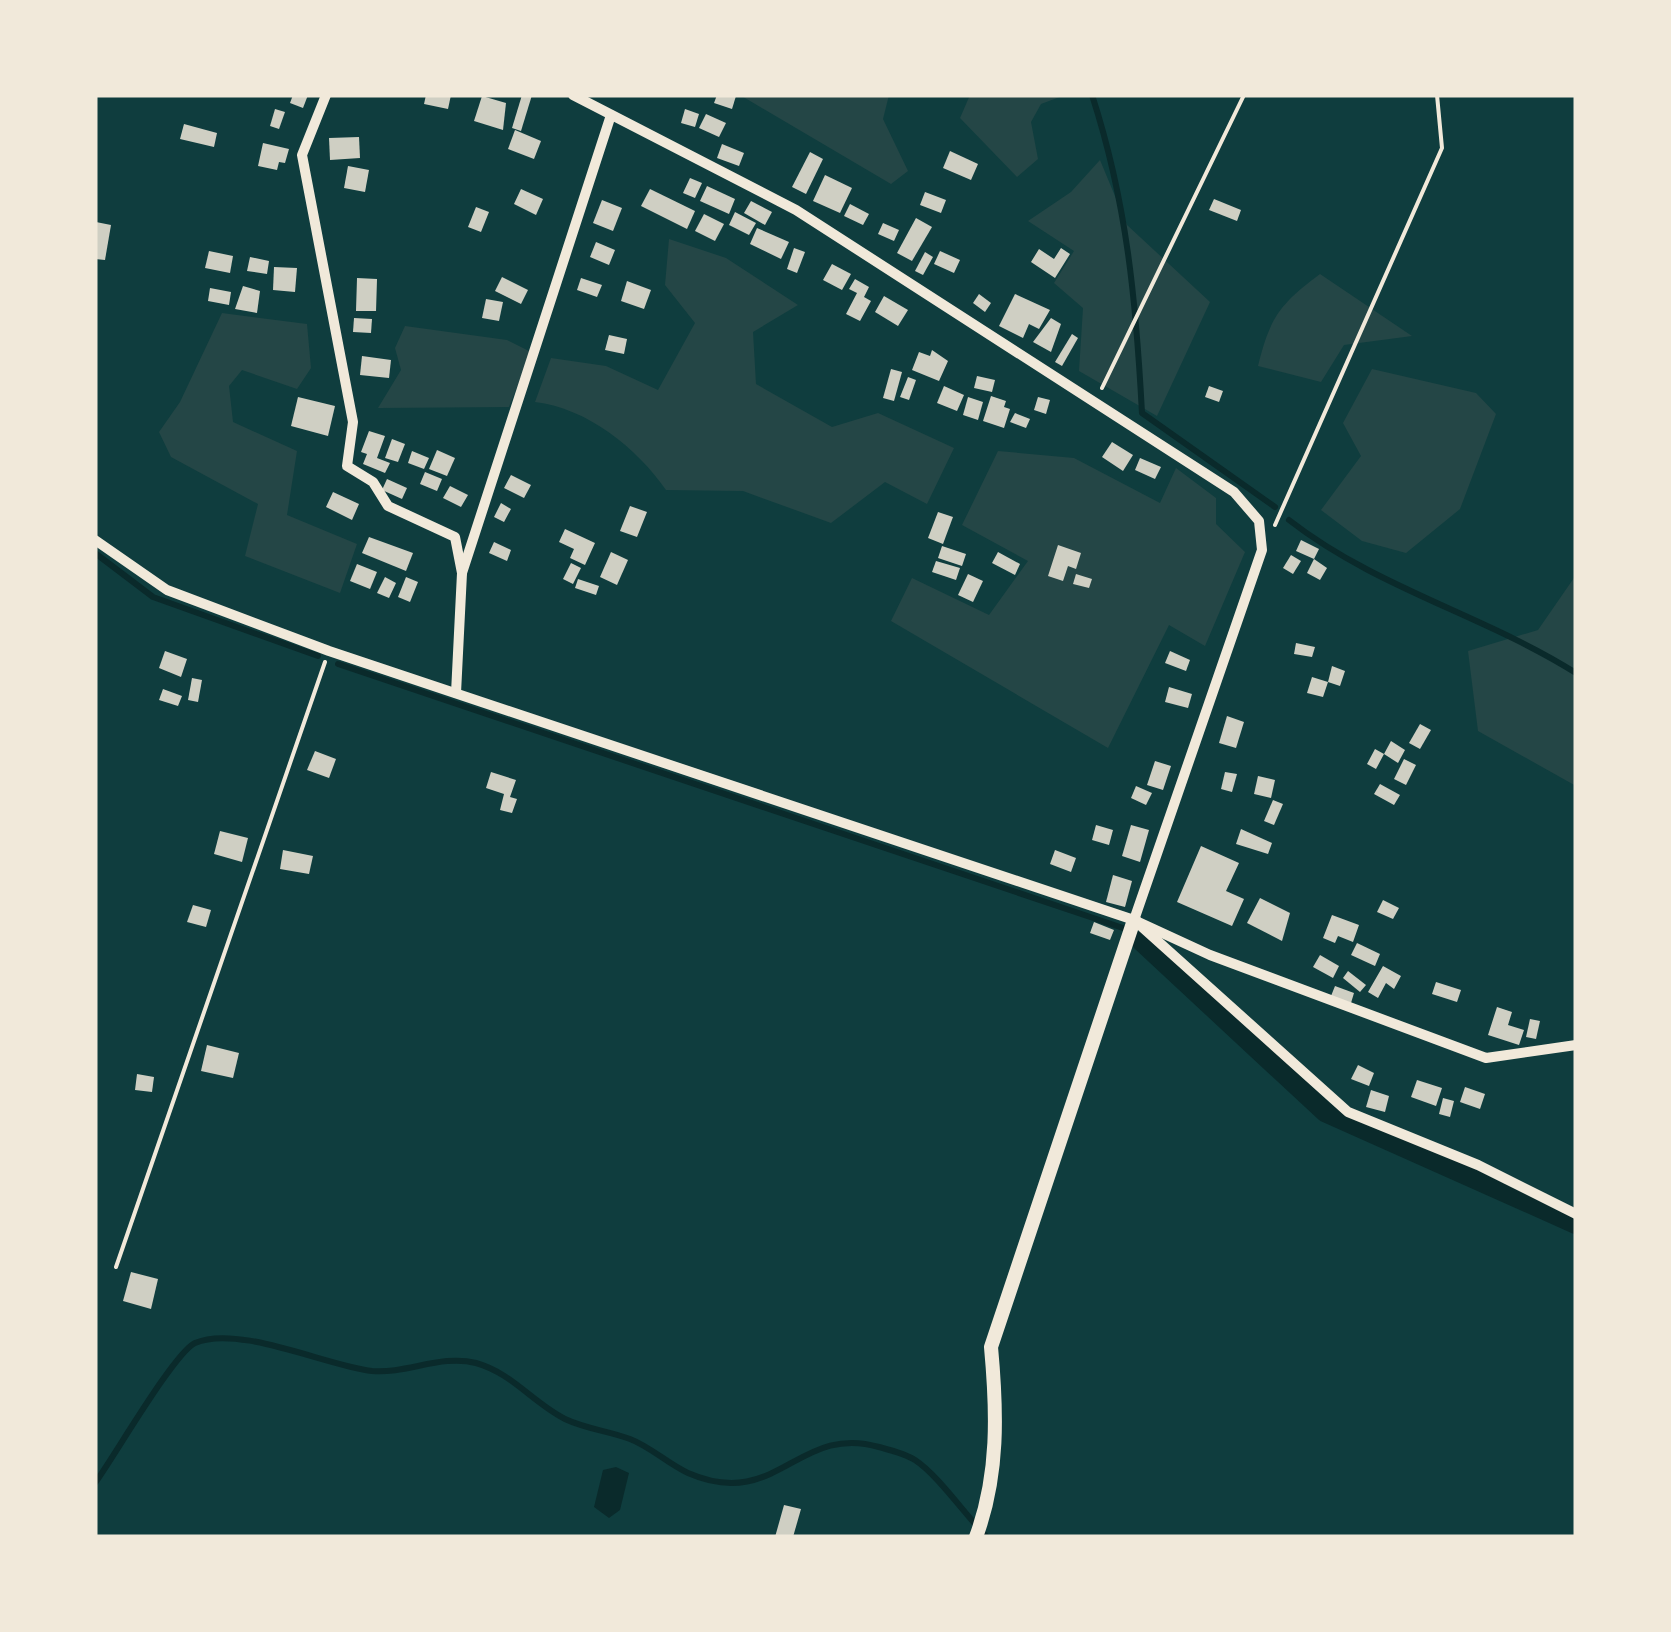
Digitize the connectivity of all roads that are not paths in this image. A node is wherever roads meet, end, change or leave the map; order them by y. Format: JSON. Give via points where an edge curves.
{"nodes":[{"id":1,"x":326,"y":95,"type":"edge"},
{"id":2,"x":573,"y":95,"type":"edge"},
{"id":3,"x":610,"y":115,"type":"junction"},
{"id":4,"x":95,"y":540,"type":"edge"},
{"id":5,"x":462,"y":574,"type":"junction"},
{"id":6,"x":456,"y":694,"type":"junction"},
{"id":7,"x":1134,"y":920,"type":"junction"},
{"id":8,"x":1576,"y":1046,"type":"edge"},
{"id":9,"x":1576,"y":1214,"type":"edge"},
{"id":10,"x":976,"y":1537,"type":"edge"}],
"edges":[{"from":1,"to":5,"type":"street","via":[[302,155],[353,422],[347,466],[373,482],[388,506],[456,537]]},
{"from":2,"to":3,"type":"street"},
{"from":3,"to":5,"type":"street"},
{"from":3,"to":7,"type":"street","via":[[796,210],[1234,492],[1259,521],[1262,550]]},
{"from":4,"to":6,"type":"street","via":[[167,590]]},
{"from":5,"to":6,"type":"street"},
{"from":6,"to":7,"type":"street"},
{"from":7,"to":8,"type":"street","via":[[1486,1058]]},
{"from":7,"to":9,"type":"street","via":[[1348,1112]]},
{"from":7,"to":10,"type":"street","via":[[990,1347],[997,1412],[992,1495]]}]}
